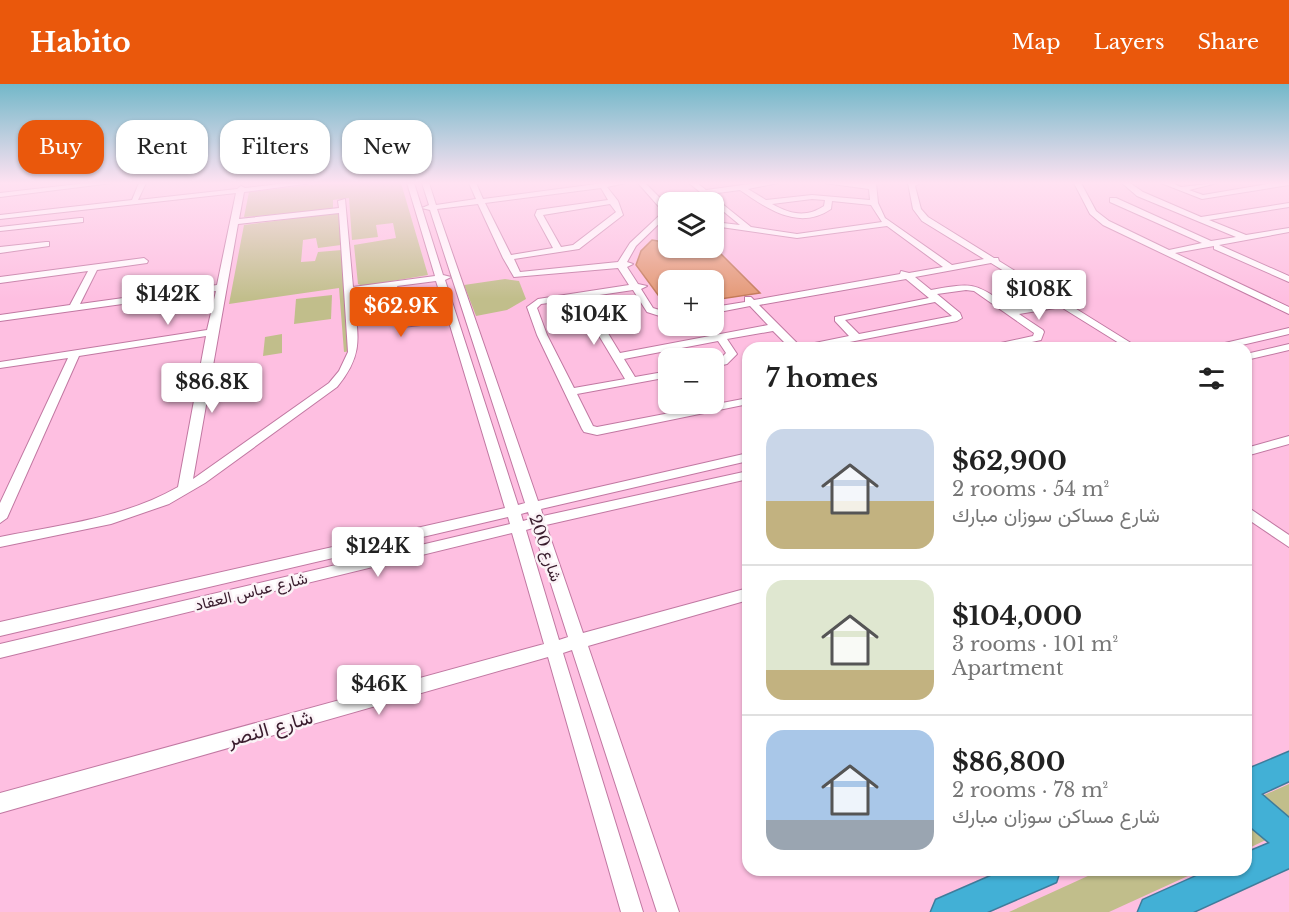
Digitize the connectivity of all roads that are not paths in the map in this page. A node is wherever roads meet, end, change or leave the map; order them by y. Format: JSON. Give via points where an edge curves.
{"nodes":[{"id":1,"x":43,"y":222,"type":"edge"},
{"id":2,"x":67,"y":222,"type":"edge"},
{"id":3,"x":235,"y":222,"type":"edge"},
{"id":4,"x":344,"y":222,"type":"edge"},
{"id":5,"x":430,"y":222,"type":"edge"},
{"id":6,"x":490,"y":222,"type":"edge"},
{"id":7,"x":541,"y":222,"type":"edge"},
{"id":8,"x":611,"y":222,"type":"edge"},
{"id":9,"x":740,"y":222,"type":"edge"},
{"id":10,"x":885,"y":222,"type":"edge"},
{"id":11,"x":929,"y":222,"type":"edge"},
{"id":12,"x":936,"y":222,"type":"edge"},
{"id":13,"x":1108,"y":222,"type":"edge"},
{"id":14,"x":1112,"y":222,"type":"edge"},
{"id":15,"x":1161,"y":222,"type":"edge"},
{"id":16,"x":1207,"y":222,"type":"edge"},
{"id":17,"x":887,"y":224,"type":"junction"},
{"id":18,"x":40,"y":225,"type":"junction"},
{"id":19,"x":724,"y":226,"type":"edge"},
{"id":20,"x":658,"y":227,"type":"edge"},
{"id":21,"x":0,"y":229,"type":"edge"},
{"id":22,"x":750,"y":230,"type":"junction"},
{"id":23,"x":1289,"y":232,"type":"edge"},
{"id":24,"x":1133,"y":235,"type":"junction"},
{"id":25,"x":1261,"y":237,"type":"junction"},
{"id":26,"x":1245,"y":238,"type":"junction"},
{"id":27,"x":46,"y":244,"type":"dead end"},
{"id":28,"x":1214,"y":246,"type":"junction"},
{"id":29,"x":0,"y":250,"type":"edge"},
{"id":30,"x":558,"y":250,"type":"junction"},
{"id":31,"x":1175,"y":253,"type":"junction"},
{"id":32,"x":507,"y":258,"type":"junction"},
{"id":33,"x":990,"y":258,"type":"junction"},
{"id":34,"x":144,"y":261,"type":"dead end"},
{"id":35,"x":625,"y":264,"type":"junction"},
{"id":36,"x":949,"y":267,"type":"junction"},
{"id":37,"x":94,"y":268,"type":"junction"},
{"id":38,"x":906,"y":274,"type":"junction"},
{"id":39,"x":448,"y":277,"type":"junction"},
{"id":40,"x":1289,"y":279,"type":"edge"},
{"id":41,"x":0,"y":280,"type":"edge"},
{"id":42,"x":392,"y":284,"type":"junction"},
{"id":43,"x":223,"y":287,"type":"junction"},
{"id":44,"x":638,"y":287,"type":"junction"},
{"id":45,"x":348,"y":290,"type":"junction"},
{"id":46,"x":580,"y":296,"type":"junction"},
{"id":47,"x":933,"y":296,"type":"junction"},
{"id":48,"x":750,"y":301,"type":"junction"},
{"id":49,"x":724,"y":304,"type":"edge"},
{"id":50,"x":1061,"y":304,"type":"junction"},
{"id":51,"x":658,"y":307,"type":"edge"},
{"id":52,"x":73,"y":308,"type":"junction"},
{"id":53,"x":724,"y":308,"type":"edge"},
{"id":54,"x":1289,"y":308,"type":"edge"},
{"id":55,"x":1013,"y":312,"type":"junction"},
{"id":56,"x":658,"y":313,"type":"edge"},
{"id":57,"x":0,"y":318,"type":"edge"},
{"id":58,"x":453,"y":318,"type":"junction"},
{"id":59,"x":776,"y":327,"type":"junction"},
{"id":60,"x":1289,"y":331,"type":"edge"},
{"id":61,"x":212,"y":332,"type":"junction"},
{"id":62,"x":721,"y":338,"type":"junction"},
{"id":63,"x":857,"y":338,"type":"junction"},
{"id":64,"x":1249,"y":340,"type":"junction"},
{"id":65,"x":790,"y":342,"type":"edge"},
{"id":66,"x":835,"y":342,"type":"edge"},
{"id":67,"x":1015,"y":342,"type":"edge"},
{"id":68,"x":1124,"y":342,"type":"edge"},
{"id":69,"x":1133,"y":342,"type":"edge"},
{"id":70,"x":1241,"y":342,"type":"edge"},
{"id":71,"x":1289,"y":347,"type":"edge"},
{"id":72,"x":1269,"y":351,"type":"junction"},
{"id":73,"x":75,"y":354,"type":"junction"},
{"id":74,"x":1252,"y":355,"type":"edge"},
{"id":75,"x":617,"y":357,"type":"junction"},
{"id":76,"x":724,"y":361,"type":"edge"},
{"id":77,"x":0,"y":365,"type":"edge"},
{"id":78,"x":658,"y":376,"type":"edge"},
{"id":79,"x":632,"y":381,"type":"junction"},
{"id":80,"x":570,"y":392,"type":"junction"},
{"id":81,"x":742,"y":402,"type":"edge"},
{"id":82,"x":1289,"y":440,"type":"edge"},
{"id":83,"x":1252,"y":450,"type":"edge"},
{"id":84,"x":742,"y":458,"type":"edge"},
{"id":85,"x":742,"y":476,"type":"edge"},
{"id":86,"x":184,"y":490,"type":"junction"},
{"id":87,"x":532,"y":506,"type":"junction"},
{"id":88,"x":513,"y":511,"type":"junction"},
{"id":89,"x":1252,"y":515,"type":"edge"},
{"id":90,"x":0,"y":518,"type":"edge"},
{"id":91,"x":538,"y":522,"type":"junction"},
{"id":92,"x":518,"y":527,"type":"junction"},
{"id":93,"x":439,"y":529,"type":"junction"},
{"id":94,"x":0,"y":542,"type":"edge"},
{"id":95,"x":1289,"y":542,"type":"edge"},
{"id":96,"x":443,"y":545,"type":"junction"},
{"id":97,"x":742,"y":596,"type":"edge"},
{"id":98,"x":0,"y":629,"type":"edge"},
{"id":99,"x":578,"y":642,"type":"junction"},
{"id":100,"x":555,"y":649,"type":"junction"},
{"id":101,"x":0,"y":651,"type":"edge"},
{"id":102,"x":1289,"y":766,"type":"edge"},
{"id":103,"x":1252,"y":782,"type":"edge"},
{"id":104,"x":0,"y":803,"type":"edge"},
{"id":105,"x":1252,"y":806,"type":"edge"},
{"id":106,"x":1289,"y":837,"type":"edge"},
{"id":107,"x":1289,"y":850,"type":"edge"},
{"id":108,"x":1252,"y":866,"type":"edge"},
{"id":109,"x":1030,"y":876,"type":"edge"},
{"id":110,"x":1230,"y":876,"type":"edge"},
{"id":111,"x":633,"y":912,"type":"edge"},
{"id":112,"x":668,"y":912,"type":"edge"},
{"id":113,"x":948,"y":912,"type":"edge"},
{"id":114,"x":1155,"y":912,"type":"edge"}],
"edges":[{"from":1,"to":18,"type":"street"},
{"from":2,"to":18,"type":"street"},
{"from":3,"to":43,"type":"street"},
{"from":4,"to":45,"type":"street"},
{"from":5,"to":39,"type":"street","name":"شارع 200"},
{"from":6,"to":32,"type":"street"},
{"from":7,"to":30,"type":"street"},
{"from":8,"to":30,"type":"street","via":[[579,246]]},
{"from":9,"to":22,"type":"street"},
{"from":10,"to":17,"type":"street"},
{"from":11,"to":33,"type":"street"},
{"from":12,"to":33,"type":"street"},
{"from":13,"to":24,"type":"street"},
{"from":14,"to":24,"type":"street"},
{"from":15,"to":28,"type":"street"},
{"from":16,"to":26,"type":"street"},
{"from":17,"to":22,"type":"street","via":[[797,236]]},
{"from":17,"to":36,"type":"street"},
{"from":18,"to":21,"type":"street"},
{"from":19,"to":22,"type":"street"},
{"from":20,"to":35,"type":"street"},
{"from":23,"to":25,"type":"street"},
{"from":24,"to":31,"type":"street"},
{"from":24,"to":54,"type":"street"},
{"from":25,"to":26,"type":"street"},
{"from":25,"to":28,"type":"street"},
{"from":26,"to":28,"type":"street"},
{"from":27,"to":29,"type":"street"},
{"from":28,"to":31,"type":"street"},
{"from":28,"to":40,"type":"street"},
{"from":30,"to":32,"type":"street"},
{"from":31,"to":54,"type":"street"},
{"from":32,"to":35,"type":"street","via":[[520,276]]},
{"from":33,"to":36,"type":"street"},
{"from":33,"to":50,"type":"street"},
{"from":33,"to":69,"type":"street"},
{"from":34,"to":37,"type":"street"},
{"from":35,"to":44,"type":"street"},
{"from":36,"to":38,"type":"street"},
{"from":37,"to":41,"type":"street"},
{"from":37,"to":52,"type":"street"},
{"from":38,"to":47,"type":"street"},
{"from":38,"to":48,"type":"street"},
{"from":39,"to":42,"type":"street"},
{"from":39,"to":58,"type":"street","name":"شارع 200"},
{"from":39,"to":87,"type":"street","name":"شارع 200"},
{"from":42,"to":45,"type":"street"},
{"from":42,"to":58,"type":"street","via":[[406,325]]},
{"from":43,"to":52,"type":"street"},
{"from":43,"to":61,"type":"street"},
{"from":44,"to":46,"type":"street"},
{"from":44,"to":51,"type":"street"},
{"from":44,"to":56,"type":"street","via":[[650,310]]},
{"from":45,"to":86,"type":"street","via":[[352,352],[339,379],[318,399]]},
{"from":46,"to":75,"type":"street"},
{"from":46,"to":80,"type":"street","via":[[538,302],[532,307]]},
{"from":47,"to":55,"type":"street","via":[[973,288]]},
{"from":47,"to":63,"type":"street","via":[[838,319]]},
{"from":47,"to":63,"type":"street","via":[[957,318]]},
{"from":48,"to":49,"type":"street"},
{"from":48,"to":53,"type":"street"},
{"from":48,"to":59,"type":"street"},
{"from":50,"to":55,"type":"street"},
{"from":50,"to":68,"type":"street"},
{"from":52,"to":57,"type":"street"},
{"from":55,"to":67,"type":"street","via":[[1039,335]]},
{"from":58,"to":88,"type":"street","name":"شارع 200"},
{"from":59,"to":62,"type":"street"},
{"from":59,"to":65,"type":"street"},
{"from":60,"to":64,"type":"street"},
{"from":61,"to":73,"type":"street"},
{"from":61,"to":86,"type":"street"},
{"from":62,"to":75,"type":"street"},
{"from":62,"to":76,"type":"street","via":[[732,354]]},
{"from":63,"to":66,"type":"street"},
{"from":64,"to":70,"type":"street"},
{"from":64,"to":72,"type":"street"},
{"from":71,"to":72,"type":"street"},
{"from":72,"to":74,"type":"street"},
{"from":73,"to":77,"type":"street"},
{"from":73,"to":90,"type":"street"},
{"from":75,"to":79,"type":"street"},
{"from":78,"to":79,"type":"street"},
{"from":79,"to":80,"type":"street"},
{"from":80,"to":81,"type":"street","via":[[588,429],[593,431]]},
{"from":82,"to":83,"type":"street"},
{"from":84,"to":87,"type":"street","name":"شارع عباس العقاد"},
{"from":85,"to":91,"type":"street","name":"شارع عباس العقاد"},
{"from":86,"to":94,"type":"street","via":[[111,519]]},
{"from":87,"to":88,"type":"street","name":"شارع عباس العقاد"},
{"from":87,"to":91,"type":"street","name":"شارع 200"},
{"from":88,"to":92,"type":"street","name":"شارع 200"},
{"from":88,"to":93,"type":"street","name":"شارع عباس العقاد"},
{"from":89,"to":95,"type":"street"},
{"from":91,"to":92,"type":"street","name":"شارع عباس العقاد"},
{"from":91,"to":99,"type":"street","name":"شارع 200"},
{"from":92,"to":96,"type":"street","name":"شارع عباس العقاد"},
{"from":92,"to":100,"type":"street","name":"شارع 200"},
{"from":93,"to":96,"type":"street"},
{"from":93,"to":98,"type":"street","name":"شارع عباس العقاد"},
{"from":96,"to":101,"type":"street","name":"شارع عباس العقاد"},
{"from":97,"to":99,"type":"street","name":"شارع النصر"},
{"from":99,"to":100,"type":"street","name":"شارع النصر"},
{"from":99,"to":112,"type":"street","name":"شارع 200"},
{"from":100,"to":104,"type":"street","name":"شارع النصر"},
{"from":100,"to":111,"type":"street","name":"شارع 200"},
{"from":102,"to":103,"type":"highway"},
{"from":105,"to":106,"type":"highway"},
{"from":107,"to":108,"type":"highway"},
{"from":109,"to":113,"type":"highway"},
{"from":110,"to":114,"type":"highway"}]}
